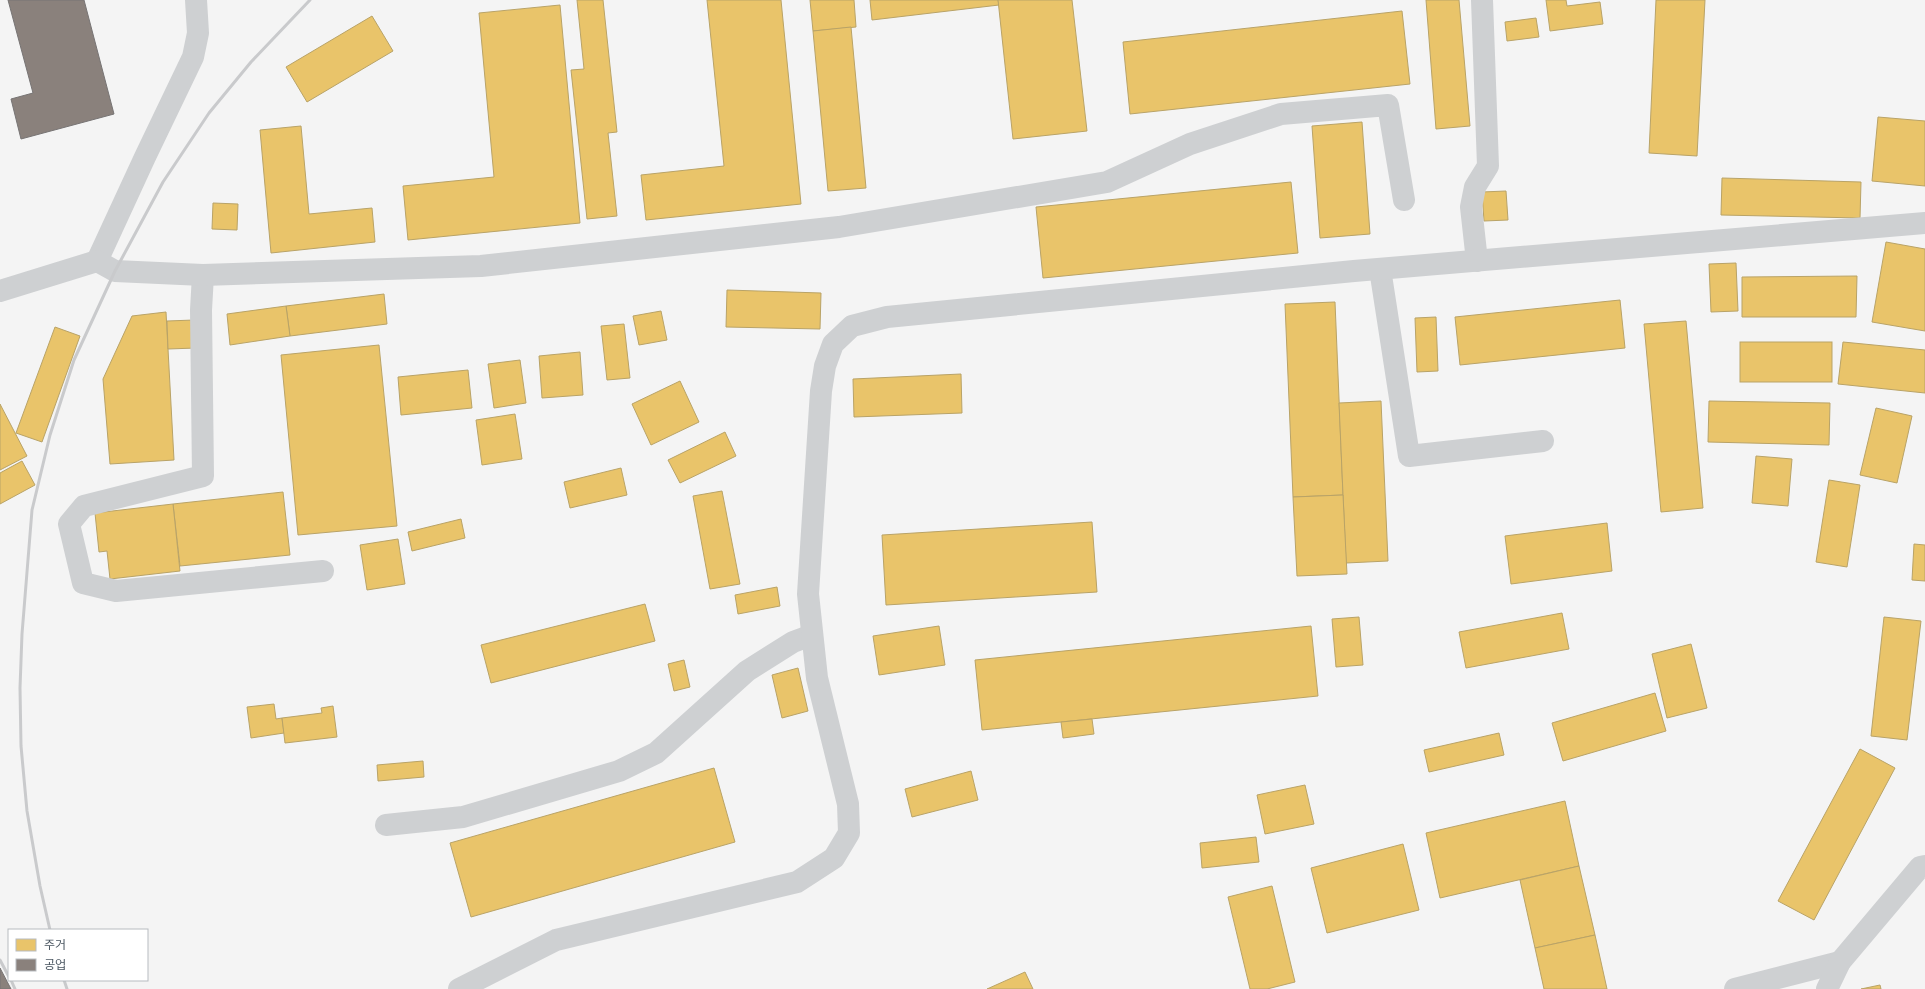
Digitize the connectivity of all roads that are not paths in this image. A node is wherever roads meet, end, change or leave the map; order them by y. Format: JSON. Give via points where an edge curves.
{"nodes":[{"id":1,"x":196,"y":0,"type":"edge"},
{"id":2,"x":1482,"y":0,"type":"edge"},
{"id":3,"x":1404,"y":200,"type":"dead end"},
{"id":4,"x":1925,"y":223,"type":"edge"},
{"id":5,"x":1477,"y":260,"type":"junction"},
{"id":6,"x":97,"y":261,"type":"junction"},
{"id":7,"x":1380,"y":269,"type":"junction"},
{"id":8,"x":203,"y":275,"type":"junction"},
{"id":9,"x":0,"y":291,"type":"edge"},
{"id":10,"x":1543,"y":441,"type":"dead end"},
{"id":11,"x":323,"y":571,"type":"dead end"},
{"id":12,"x":812,"y":635,"type":"junction"},
{"id":13,"x":386,"y":825,"type":"dead end"},
{"id":14,"x":1925,"y":866,"type":"edge"},
{"id":15,"x":1840,"y":962,"type":"junction"},
{"id":16,"x":459,"y":989,"type":"edge"},
{"id":17,"x":1735,"y":989,"type":"edge"},
{"id":18,"x":1827,"y":989,"type":"edge"}],
"edges":[{"from":1,"to":6,"type":"street","via":[[198,33],[193,57]]},
{"from":2,"to":5,"type":"street","via":[[1488,166],[1475,187],[1471,207]]},
{"from":3,"to":8,"type":"street","via":[[1388,105],[1281,114],[1190,144],[1107,182],[839,227],[481,266]]},
{"from":4,"to":5,"type":"street"},
{"from":5,"to":7,"type":"street"},
{"from":6,"to":8,"type":"street","via":[[115,271]]},
{"from":6,"to":9,"type":"street"},
{"from":7,"to":10,"type":"street","via":[[1409,456]]},
{"from":7,"to":12,"type":"street","via":[[887,317],[852,326],[833,344],[825,366],[821,391],[808,594]]},
{"from":8,"to":11,"type":"street","via":[[203,476],[84,506],[69,524],[83,583],[116,591]]},
{"from":12,"to":13,"type":"street","via":[[794,642],[747,671],[656,753],[620,771],[463,818]]},
{"from":12,"to":16,"type":"street","via":[[817,678],[848,804],[850,833],[834,858],[797,882],[556,940]]},
{"from":14,"to":15,"type":"street","via":[[1920,867],[1894,896]]},
{"from":15,"to":17,"type":"street"},
{"from":15,"to":18,"type":"street"}]}
